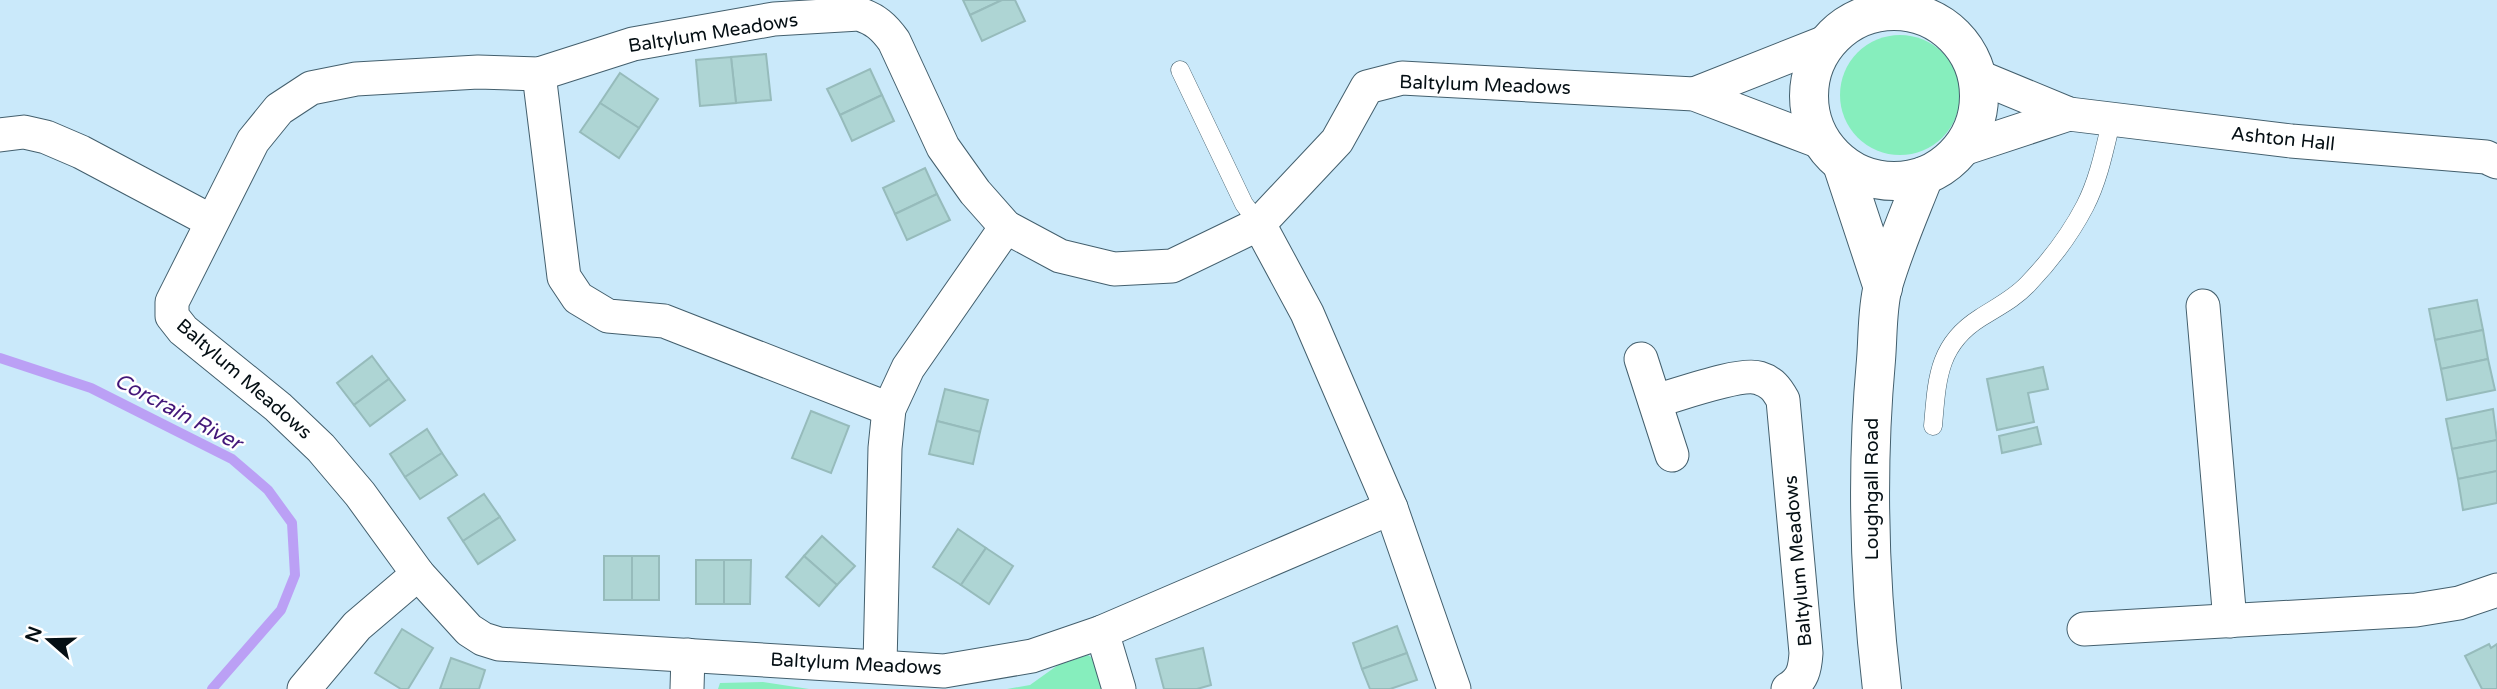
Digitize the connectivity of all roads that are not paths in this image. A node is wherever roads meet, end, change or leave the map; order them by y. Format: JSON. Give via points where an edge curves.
{"nodes":[{"id":1,"x":1922,"y":8,"type":"edge"},
{"id":2,"x":1843,"y":22,"type":"edge"},
{"id":3,"x":1181,"y":70,"type":"dead end"},
{"id":4,"x":539,"y":75,"type":"junction"},
{"id":5,"x":1977,"y":76,"type":"junction"},
{"id":6,"x":1694,"y":94,"type":"junction"},
{"id":7,"x":2069,"y":114,"type":"junction"},
{"id":8,"x":2112,"y":118,"type":"junction"},
{"id":9,"x":0,"y":135,"type":"edge"},
{"id":10,"x":1960,"y":150,"type":"junction"},
{"id":11,"x":1832,"y":153,"type":"junction"},
{"id":12,"x":2497,"y":162,"type":"edge"},
{"id":13,"x":1924,"y":176,"type":"junction"},
{"id":14,"x":211,"y":221,"type":"junction"},
{"id":15,"x":1259,"y":224,"type":"junction"},
{"id":16,"x":1006,"y":227,"type":"junction"},
{"id":17,"x":1882,"y":288,"type":"junction"},
{"id":18,"x":2203,"y":306,"type":"dead end"},
{"id":19,"x":1641,"y":359,"type":"dead end"},
{"id":20,"x":1655,"y":401,"type":"junction"},
{"id":21,"x":889,"y":409,"type":"junction"},
{"id":22,"x":1933,"y":426,"type":"dead end"},
{"id":23,"x":1672,"y":455,"type":"dead end"},
{"id":24,"x":1391,"y":508,"type":"junction"},
{"id":25,"x":418,"y":574,"type":"junction"},
{"id":26,"x":2497,"y":590,"type":"edge"},
{"id":27,"x":2230,"y":621,"type":"junction"},
{"id":28,"x":2084,"y":629,"type":"dead end"},
{"id":29,"x":1102,"y":632,"type":"junction"},
{"id":30,"x":688,"y":655,"type":"junction"},
{"id":31,"x":880,"y":665,"type":"junction"},
{"id":32,"x":304,"y":689,"type":"edge"},
{"id":33,"x":687,"y":689,"type":"edge"},
{"id":34,"x":1119,"y":689,"type":"edge"},
{"id":35,"x":1454,"y":689,"type":"edge"},
{"id":36,"x":1788,"y":689,"type":"edge"},
{"id":37,"x":1882,"y":689,"type":"edge"}],
"edges":[{"from":1,"to":2,"type":"main road","via":[[1872,13]]},
{"from":1,"to":5,"type":"main road","via":[[1967,50]]},
{"from":2,"to":6,"type":"street","name":"Baltylum Meadows"},
{"from":2,"to":11,"type":"main road","via":[[1814,65],[1808,91],[1811,118]]},
{"from":3,"to":15,"type":"lane","via":[[1244,205]]},
{"from":4,"to":14,"type":"street","name":"Baltylum Meadows","via":[[478,72],[356,79],[311,88],[279,109],[253,141]]},
{"from":4,"to":16,"type":"street","name":"Baltylum Meadows","via":[[633,44],[775,19],[859,14],[885,28],[894,41],[943,147]]},
{"from":4,"to":21,"type":"street","via":[[564,277],[578,298],[608,316],[664,321]]},
{"from":5,"to":7,"type":"street","name":"Ashton Hall"},
{"from":5,"to":10,"type":"main road","via":[[1979,102],[1973,128]]},
{"from":6,"to":11,"type":"street","name":"Baltylum Meadows"},
{"from":6,"to":15,"type":"street","name":"Baltylum Meadows","via":[[1402,78],[1367,87],[1337,141]]},
{"from":7,"to":8,"type":"street","name":"Ashton Hall"},
{"from":7,"to":10,"type":"street","name":"Ashton Hall"},
{"from":8,"to":12,"type":"street","name":"Ashton Hall"},
{"from":8,"to":22,"type":"lane","via":[[2095,182],[2066,236],[2028,285],[1962,332],[1942,361]]},
{"from":9,"to":14,"type":"street","via":[[24,132],[46,137]]},
{"from":10,"to":13,"type":"main road"},
{"from":11,"to":13,"type":"main road","via":[[1867,177],[1896,181]]},
{"from":11,"to":17,"type":"main road","name":"Loughgall Road"},
{"from":13,"to":17,"type":"main road","name":"Loughgall Road"},
{"from":14,"to":25,"type":"street","name":"Baltylum Meadows","via":[[172,302],[172,316],[321,448]]},
{"from":15,"to":16,"type":"street","name":"Baltylum Meadows","via":[[1172,266],[1114,269],[1059,256]]},
{"from":15,"to":24,"type":"street","via":[[1307,313]]},
{"from":16,"to":21,"type":"street","via":[[908,368]]},
{"from":17,"to":37,"type":"main road","name":"Loughgall Road","via":[[1870,454],[1874,617]]},
{"from":18,"to":27,"type":"street"},
{"from":19,"to":20,"type":"street"},
{"from":20,"to":23,"type":"street"},
{"from":20,"to":36,"type":"street","name":"Baltylum Meadows","via":[[1742,377],[1759,377],[1776,387],[1783,400],[1806,653],[1800,680]]},
{"from":21,"to":31,"type":"street"},
{"from":24,"to":29,"type":"street","name":"Baltylum Meadows"},
{"from":24,"to":35,"type":"street"},
{"from":25,"to":30,"type":"street","name":"Baltylum Meadows","via":[[469,630],[499,644]]},
{"from":25,"to":32,"type":"street","via":[[357,626]]},
{"from":26,"to":27,"type":"street","via":[[2459,603],[2416,610]]},
{"from":27,"to":28,"type":"street"},
{"from":29,"to":31,"type":"street","name":"Baltylum Meadows","via":[[1032,656],[944,671]]},
{"from":29,"to":34,"type":"street"},
{"from":30,"to":31,"type":"street","name":"Baltylum Meadows"},
{"from":30,"to":33,"type":"street"}]}
